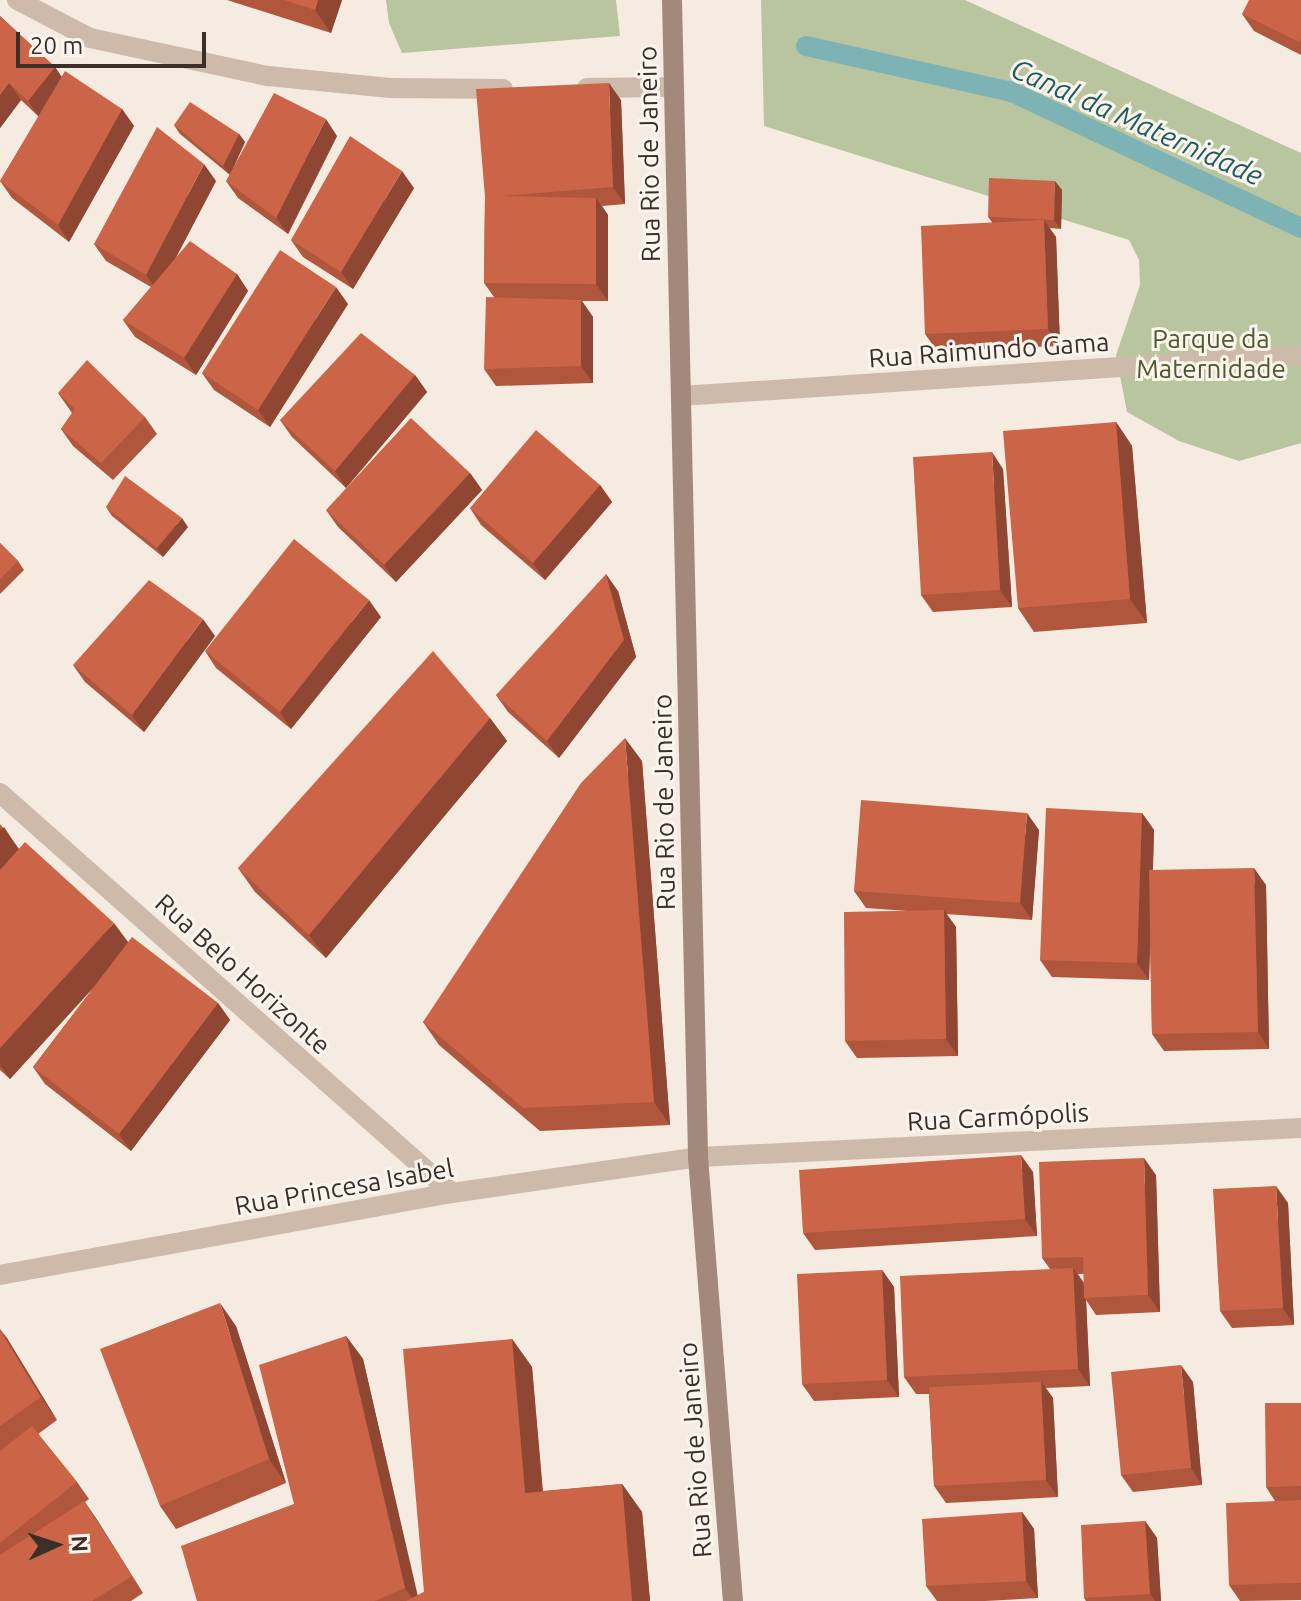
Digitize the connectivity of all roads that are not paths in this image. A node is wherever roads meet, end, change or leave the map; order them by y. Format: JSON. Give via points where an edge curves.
{"nodes":[{"id":1,"x":17,"y":0,"type":"edge"},
{"id":2,"x":672,"y":0,"type":"edge"},
{"id":3,"x":674,"y":87,"type":"junction"},
{"id":4,"x":518,"y":89,"type":"edge"},
{"id":5,"x":565,"y":89,"type":"edge"},
{"id":6,"x":1301,"y":355,"type":"edge"},
{"id":7,"x":681,"y":396,"type":"junction"},
{"id":8,"x":0,"y":793,"type":"edge"},
{"id":9,"x":1301,"y":1128,"type":"edge"},
{"id":10,"x":698,"y":1157,"type":"junction"},
{"id":11,"x":452,"y":1193,"type":"junction"},
{"id":12,"x":0,"y":1275,"type":"edge"},
{"id":13,"x":733,"y":1601,"type":"edge"}],
"edges":[{"from":1,"to":4,"type":"street","via":[[90,38],[268,76],[390,88]]},
{"from":2,"to":3,"type":"main road","name":"Rua Rio de Janeiro"},
{"from":3,"to":5,"type":"street"},
{"from":3,"to":7,"type":"main road","name":"Rua Rio de Janeiro"},
{"from":6,"to":7,"type":"street","name":"Rua Raimundo Gama"},
{"from":7,"to":10,"type":"main road","name":"Rua Rio de Janeiro"},
{"from":8,"to":11,"type":"street","name":"Rua Belo Horizonte"},
{"from":9,"to":10,"type":"street","name":"Rua Carmópolis"},
{"from":10,"to":11,"type":"street","name":"Rua Princesa Isabel"},
{"from":10,"to":13,"type":"main road","name":"Rua Rio de Janeiro"},
{"from":11,"to":12,"type":"street","name":"Rua Princesa Isabel"}]}
